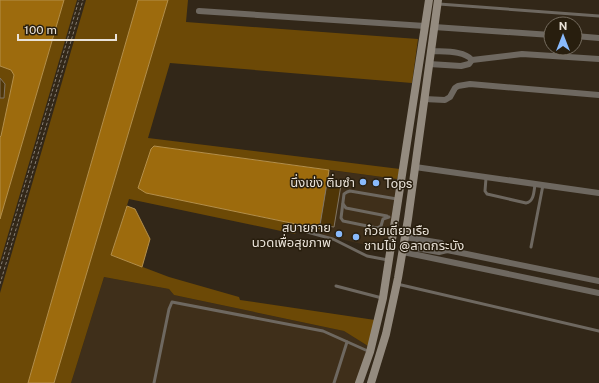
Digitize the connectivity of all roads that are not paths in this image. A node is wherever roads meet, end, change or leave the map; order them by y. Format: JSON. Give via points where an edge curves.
{"nodes":[{"id":1,"x":429,"y":0,"type":"edge"},
{"id":2,"x":438,"y":2,"type":"edge"},
{"id":3,"x":199,"y":10,"type":"dead end"},
{"id":4,"x":599,"y":16,"type":"edge"},
{"id":5,"x":425,"y":26,"type":"junction"},
{"id":6,"x":434,"y":27,"type":"junction"},
{"id":7,"x":543,"y":34,"type":"edge"},
{"id":8,"x":583,"y":37,"type":"edge"},
{"id":9,"x":599,"y":38,"type":"edge"},
{"id":10,"x":431,"y":51,"type":"junction"},
{"id":11,"x":599,"y":59,"type":"edge"},
{"id":12,"x":472,"y":60,"type":"junction"},
{"id":13,"x":429,"y":64,"type":"junction"},
{"id":14,"x":599,"y":94,"type":"edge"},
{"id":15,"x":424,"y":99,"type":"junction"},
{"id":16,"x":415,"y":167,"type":"junction"},
{"id":17,"x":486,"y":178,"type":"junction"},
{"id":18,"x":535,"y":184,"type":"junction"},
{"id":19,"x":543,"y":185,"type":"junction"},
{"id":20,"x":599,"y":193,"type":"edge"},
{"id":21,"x":399,"y":200,"type":"junction"},
{"id":22,"x":343,"y":203,"type":"junction"},
{"id":23,"x":393,"y":217,"type":"junction"},
{"id":24,"x":307,"y":232,"type":"dead end"},
{"id":25,"x":394,"y":235,"type":"junction"},
{"id":26,"x":405,"y":237,"type":"junction"},
{"id":27,"x":392,"y":244,"type":"junction"},
{"id":28,"x":531,"y":247,"type":"dead end"},
{"id":29,"x":403,"y":249,"type":"junction"},
{"id":30,"x":447,"y":250,"type":"junction"},
{"id":31,"x":390,"y":260,"type":"junction"},
{"id":32,"x":599,"y":281,"type":"edge"},
{"id":33,"x":397,"y":284,"type":"junction"},
{"id":34,"x":336,"y":286,"type":"dead end"},
{"id":35,"x":599,"y":293,"type":"edge"},
{"id":36,"x":384,"y":298,"type":"junction"},
{"id":37,"x":599,"y":331,"type":"edge"},
{"id":38,"x":347,"y":342,"type":"junction"},
{"id":39,"x":370,"y":352,"type":"junction"},
{"id":40,"x":154,"y":383,"type":"edge"},
{"id":41,"x":334,"y":383,"type":"edge"},
{"id":42,"x":359,"y":383,"type":"edge"},
{"id":43,"x":371,"y":383,"type":"edge"}],
"edges":[{"from":1,"to":5,"type":"main road"},
{"from":2,"to":4,"type":"lane"},
{"from":2,"to":6,"type":"main road"},
{"from":3,"to":5,"type":"street"},
{"from":5,"to":6,"type":"main road"},
{"from":5,"to":21,"type":"main road"},
{"from":6,"to":7,"type":"street"},
{"from":6,"to":10,"type":"main road"},
{"from":8,"to":9,"type":"street"},
{"from":10,"to":12,"type":"street","via":[[461,54],[469,56]]},
{"from":10,"to":13,"type":"main road"},
{"from":11,"to":12,"type":"street","via":[[522,54]]},
{"from":12,"to":13,"type":"street","via":[[469,64],[461,66]]},
{"from":13,"to":15,"type":"main road"},
{"from":14,"to":15,"type":"street","via":[[470,84],[458,86],[450,97],[444,100]]},
{"from":15,"to":16,"type":"main road"},
{"from":16,"to":17,"type":"street"},
{"from":16,"to":26,"type":"main road"},
{"from":17,"to":18,"type":"street"},
{"from":17,"to":18,"type":"lane","via":[[487,194],[526,203],[532,200]]},
{"from":18,"to":19,"type":"street"},
{"from":19,"to":20,"type":"street"},
{"from":19,"to":28,"type":"lane"},
{"from":21,"to":22,"type":"lane","via":[[350,191],[344,194]]},
{"from":21,"to":23,"type":"main road"},
{"from":22,"to":23,"type":"lane","via":[[346,208]]},
{"from":22,"to":23,"type":"lane","via":[[343,221],[377,228],[381,226],[383,219]]},
{"from":23,"to":25,"type":"main road"},
{"from":24,"to":31,"type":"lane","via":[[333,239],[367,256]]},
{"from":25,"to":26,"type":"main road"},
{"from":25,"to":27,"type":"main road"},
{"from":26,"to":29,"type":"main road"},
{"from":26,"to":30,"type":"street","via":[[441,243]]},
{"from":27,"to":29,"type":"main road"},
{"from":27,"to":31,"type":"main road"},
{"from":29,"to":30,"type":"street","via":[[439,252]]},
{"from":29,"to":33,"type":"main road"},
{"from":29,"to":35,"type":"street"},
{"from":30,"to":32,"type":"street"},
{"from":31,"to":36,"type":"main road"},
{"from":33,"to":37,"type":"lane"},
{"from":33,"to":43,"type":"main road","via":[[386,334]]},
{"from":34,"to":36,"type":"lane"},
{"from":36,"to":39,"type":"main road"},
{"from":38,"to":39,"type":"lane"},
{"from":38,"to":40,"type":"lane","via":[[323,331],[172,302]]},
{"from":38,"to":41,"type":"lane"},
{"from":39,"to":42,"type":"main road"}]}
